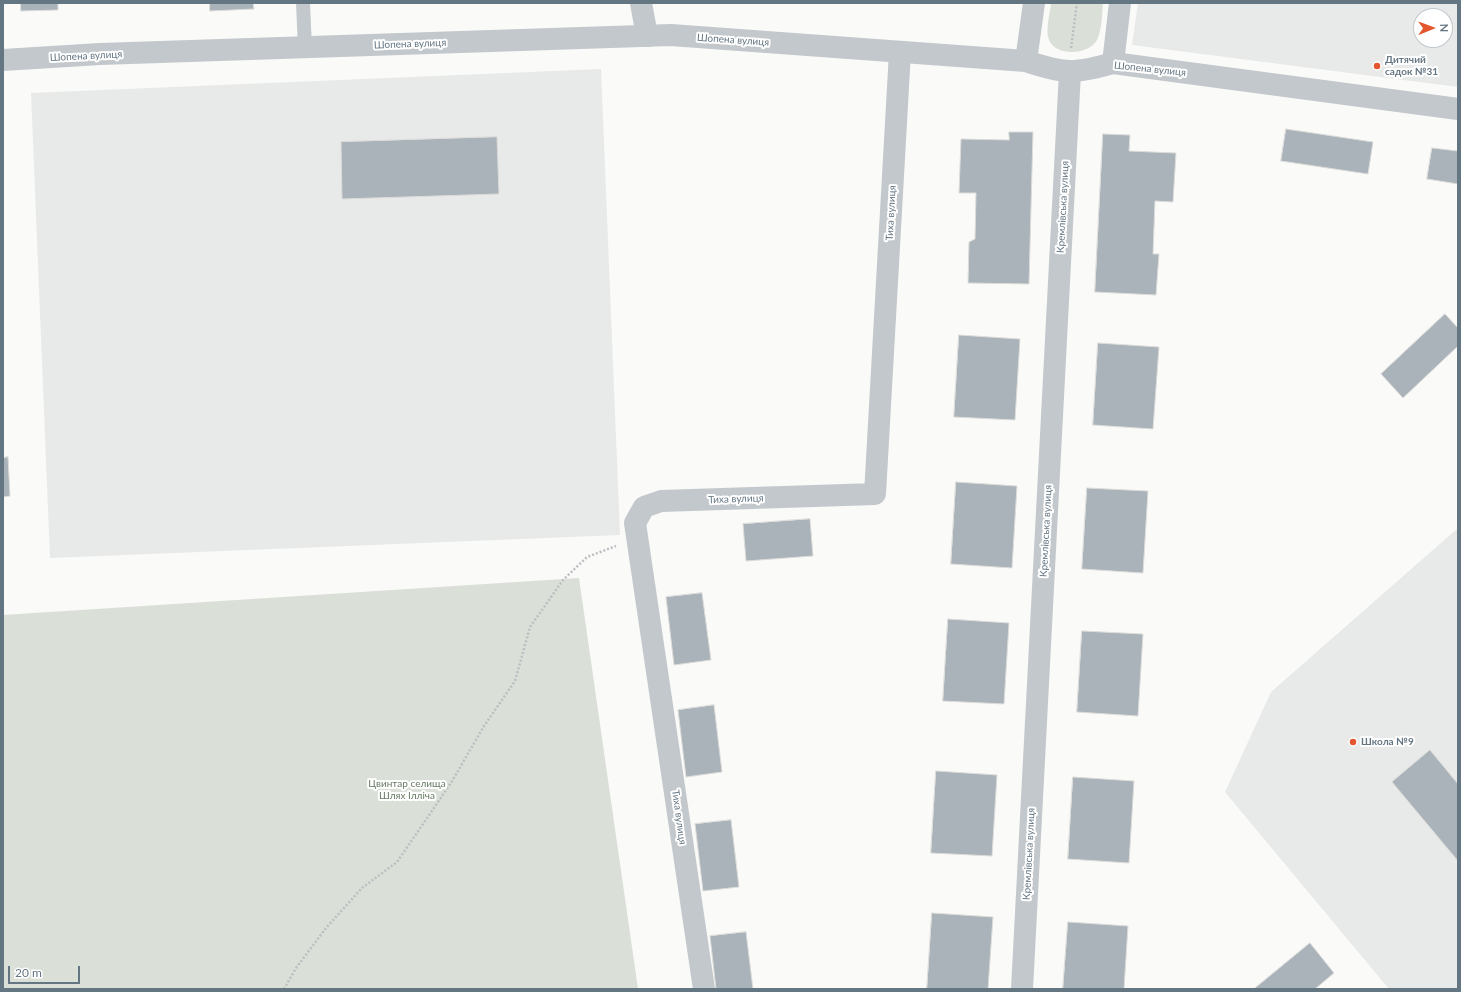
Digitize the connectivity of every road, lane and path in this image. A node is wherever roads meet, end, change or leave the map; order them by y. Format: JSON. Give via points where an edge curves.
{"nodes":[{"id":1,"x":303,"y":3,"type":"edge"},
{"id":2,"x":641,"y":3,"type":"edge"},
{"id":3,"x":1034,"y":3,"type":"edge"},
{"id":4,"x":1077,"y":3,"type":"edge"},
{"id":5,"x":1120,"y":3,"type":"edge"},
{"id":6,"x":647,"y":36,"type":"junction"},
{"id":7,"x":305,"y":48,"type":"junction"},
{"id":8,"x":900,"y":52,"type":"junction"},
{"id":9,"x":3,"y":60,"type":"edge"},
{"id":10,"x":1026,"y":61,"type":"junction"},
{"id":11,"x":1113,"y":63,"type":"junction"},
{"id":12,"x":1070,"y":72,"type":"junction"},
{"id":13,"x":1458,"y":109,"type":"edge"},
{"id":14,"x":638,"y":537,"type":"junction"},
{"id":15,"x":284,"y":989,"type":"edge"},
{"id":16,"x":704,"y":989,"type":"edge"},
{"id":17,"x":1022,"y":989,"type":"edge"}],
"edges":[{"from":1,"to":7,"type":"lane"},
{"from":2,"to":6,"type":"street"},
{"from":3,"to":10,"type":"street"},
{"from":4,"to":12,"type":"path"},
{"from":5,"to":11,"type":"street"},
{"from":6,"to":7,"type":"street","name":"Шопена вулиця"},
{"from":6,"to":8,"type":"street","name":"Шопена вулиця","via":[[671,35]]},
{"from":7,"to":9,"type":"street","name":"Шопена вулиця","via":[[100,54]]},
{"from":8,"to":10,"type":"street","name":"Шопена вулиця"},
{"from":8,"to":14,"type":"street","name":"Тиха вулиця","via":[[875,494],[661,501],[644,507],[635,523]]},
{"from":10,"to":12,"type":"street","name":"Шопена вулиця"},
{"from":11,"to":12,"type":"street","name":"Шопена вулиця","via":[[1090,70]]},
{"from":11,"to":13,"type":"street","name":"Шопена вулиця"},
{"from":12,"to":17,"type":"street","name":"Кремлівська вулиця"},
{"from":14,"to":15,"type":"path","via":[[587,557],[563,580],[530,627],[516,681],[484,726],[451,783],[397,862],[362,888],[326,928],[296,968]]},
{"from":14,"to":16,"type":"street","name":"Тиха вулиця"}]}
